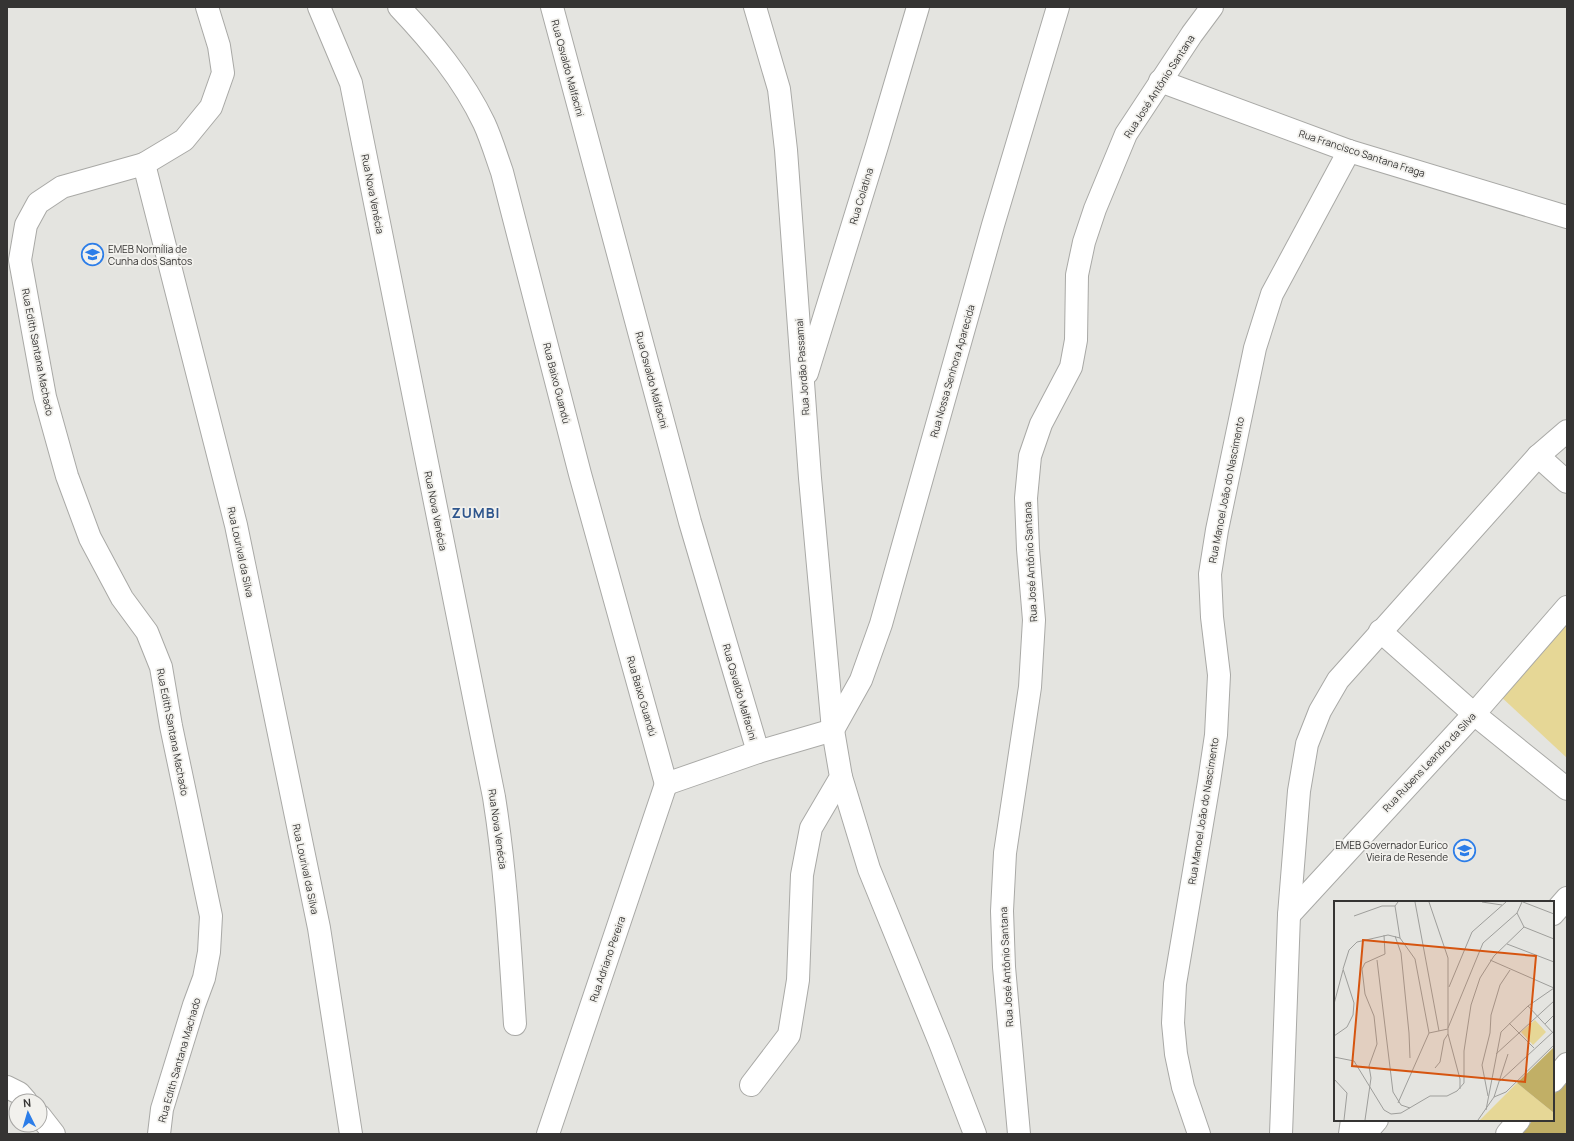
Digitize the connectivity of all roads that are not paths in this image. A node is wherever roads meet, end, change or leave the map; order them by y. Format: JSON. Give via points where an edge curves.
{"nodes":[{"id":1,"x":207,"y":7,"type":"edge"},
{"id":2,"x":319,"y":7,"type":"edge"},
{"id":3,"x":399,"y":7,"type":"edge"},
{"id":4,"x":552,"y":7,"type":"edge"},
{"id":5,"x":756,"y":7,"type":"edge"},
{"id":6,"x":918,"y":7,"type":"edge"},
{"id":7,"x":1058,"y":7,"type":"edge"},
{"id":8,"x":1212,"y":7,"type":"edge"},
{"id":9,"x":1160,"y":80,"type":"junction"},
{"id":10,"x":1349,"y":151,"type":"junction"},
{"id":11,"x":144,"y":164,"type":"junction"},
{"id":12,"x":1567,"y":217,"type":"edge"},
{"id":13,"x":803,"y":384,"type":"junction"},
{"id":14,"x":1567,"y":431,"type":"edge"},
{"id":15,"x":1538,"y":456,"type":"junction"},
{"id":16,"x":1567,"y":482,"type":"edge"},
{"id":17,"x":1567,"y":607,"type":"edge"},
{"id":18,"x":1380,"y":631,"type":"junction"},
{"id":19,"x":1474,"y":714,"type":"junction"},
{"id":20,"x":833,"y":730,"type":"junction"},
{"id":21,"x":758,"y":752,"type":"junction"},
{"id":22,"x":841,"y":777,"type":"junction"},
{"id":23,"x":666,"y":784,"type":"junction"},
{"id":24,"x":1567,"y":789,"type":"edge"},
{"id":25,"x":1567,"y":898,"type":"edge"},
{"id":26,"x":1554,"y":913,"type":"edge"},
{"id":27,"x":1289,"y":914,"type":"junction"},
{"id":28,"x":515,"y":1024,"type":"dead end"},
{"id":29,"x":1567,"y":1064,"type":"edge"},
{"id":30,"x":1554,"y":1080,"type":"edge"},
{"id":31,"x":751,"y":1085,"type":"dead end"},
{"id":32,"x":7,"y":1087,"type":"edge"},
{"id":33,"x":19,"y":1093,"type":"edge"},
{"id":34,"x":1352,"y":1121,"type":"edge"},
{"id":35,"x":1376,"y":1121,"type":"edge"},
{"id":36,"x":1518,"y":1121,"type":"edge"},
{"id":37,"x":159,"y":1134,"type":"edge"},
{"id":38,"x":351,"y":1134,"type":"edge"},
{"id":39,"x":548,"y":1134,"type":"edge"},
{"id":40,"x":975,"y":1134,"type":"edge"},
{"id":41,"x":1019,"y":1134,"type":"edge"},
{"id":42,"x":1199,"y":1134,"type":"edge"},
{"id":43,"x":1281,"y":1134,"type":"edge"},
{"id":44,"x":1350,"y":1134,"type":"edge"},
{"id":45,"x":1364,"y":1134,"type":"edge"},
{"id":46,"x":1507,"y":1134,"type":"edge"}],
"edges":[{"from":1,"to":11,"type":"street","via":[[219,46],[223,74],[211,107],[184,140]]},
{"from":2,"to":28,"type":"street","name":"Rua Nova Venécia","via":[[351,83],[494,797],[505,878]]},
{"from":3,"to":23,"type":"street","name":"Rua Baixo Guandú","via":[[433,44],[463,84],[484,123],[502,172],[580,474]]},
{"from":4,"to":21,"type":"street","name":"Rua Osvaldo Malfacini","via":[[690,522]]},
{"from":5,"to":13,"type":"street","name":"Rua Jordão Passamai","via":[[778,89],[786,150]]},
{"from":6,"to":13,"type":"street","name":"Rua Colatina"},
{"from":7,"to":20,"type":"street","name":"Rua Nossa Senhora Aparecida","via":[[993,225],[880,624],[861,680]]},
{"from":8,"to":9,"type":"street","name":"Rua José Antônio Santana"},
{"from":9,"to":10,"type":"street","name":"Rua Francisco Santana Fraga"},
{"from":9,"to":41,"type":"street","name":"Rua José Antônio Santana","via":[[1126,134],[1095,209],[1077,275],[1076,340],[1071,367],[1041,424],[1030,456],[1026,498],[1034,620],[1030,687],[1004,853],[1002,911],[1004,967]]},
{"from":10,"to":12,"type":"street","name":"Rua Francisco Santana Fraga"},
{"from":10,"to":42,"type":"street","name":"Rua Manoel João do Nascimento","via":[[1272,294],[1255,348],[1210,574],[1219,675],[1216,735],[1175,984],[1173,1023],[1182,1087]]},
{"from":11,"to":37,"type":"street","name":"Rua Edith Santana Machado","via":[[62,187],[38,203],[26,225],[20,260],[45,397],[67,476],[90,538],[122,598],[147,632],[161,667],[211,916],[209,952],[204,978],[162,1109]]},
{"from":11,"to":38,"type":"street","name":"Rua Lourival da Silva","via":[[236,525],[318,928]]},
{"from":13,"to":20,"type":"street","name":"Rua Jordão Passamai"},
{"from":14,"to":15,"type":"street"},
{"from":15,"to":16,"type":"street"},
{"from":15,"to":18,"type":"street"},
{"from":17,"to":19,"type":"street","name":"Rua Rubens Leandro da Silva"},
{"from":18,"to":19,"type":"street"},
{"from":18,"to":27,"type":"street","via":[[1338,680],[1320,711],[1307,744],[1299,791]]},
{"from":19,"to":24,"type":"street"},
{"from":19,"to":27,"type":"street","name":"Rua Rubens Leandro da Silva"},
{"from":20,"to":21,"type":"street"},
{"from":20,"to":22,"type":"street","name":"Rua Jordão Passamai"},
{"from":21,"to":23,"type":"street"},
{"from":22,"to":31,"type":"street","via":[[811,828],[802,875],[798,980],[789,1035]]},
{"from":22,"to":40,"type":"street","name":"Rua Jordão Passamai","via":[[869,869]]},
{"from":23,"to":39,"type":"street","name":"Rua Adriano Pereira"},
{"from":25,"to":26,"type":"street"},
{"from":27,"to":43,"type":"street"},
{"from":29,"to":30,"type":"street"},
{"from":32,"to":33,"type":"street"},
{"from":34,"to":44,"type":"street"},
{"from":35,"to":45,"type":"street"},
{"from":36,"to":46,"type":"street"}]}
